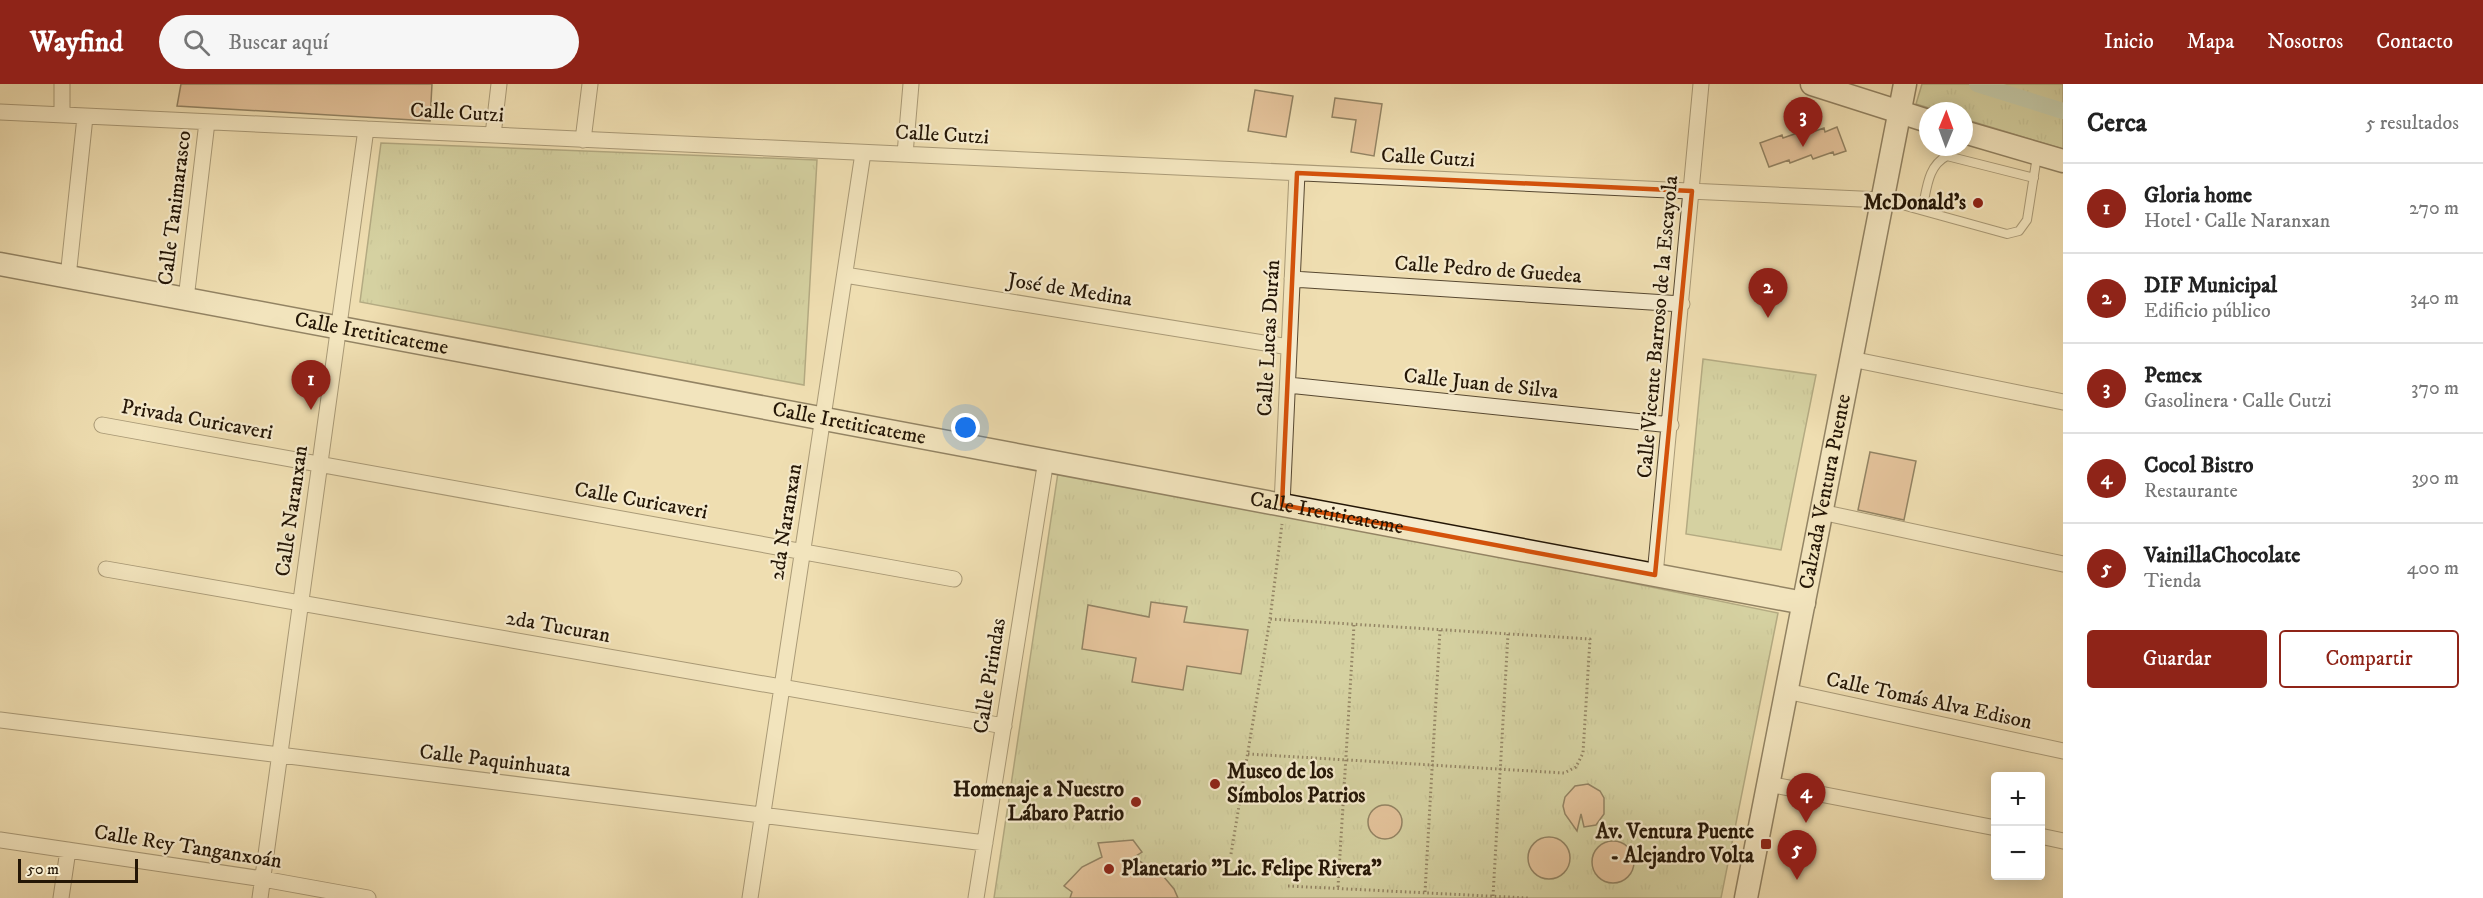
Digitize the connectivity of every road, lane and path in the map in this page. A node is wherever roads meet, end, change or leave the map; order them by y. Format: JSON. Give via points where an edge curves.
{"nodes":[{"id":1,"x":62,"y":84,"type":"edge"},
{"id":2,"x":499,"y":84,"type":"edge"},
{"id":3,"x":590,"y":84,"type":"edge"},
{"id":4,"x":911,"y":84,"type":"edge"},
{"id":5,"x":1701,"y":84,"type":"edge"},
{"id":6,"x":1812,"y":84,"type":"edge"},
{"id":7,"x":1903,"y":97,"type":"edge"},
{"id":8,"x":0,"y":112,"type":"edge"},
{"id":9,"x":1919,"y":112,"type":"edge"},
{"id":10,"x":62,"y":115,"type":"junction"},
{"id":11,"x":85,"y":117,"type":"junction"},
{"id":12,"x":207,"y":122,"type":"junction"},
{"id":13,"x":366,"y":129,"type":"junction"},
{"id":14,"x":493,"y":135,"type":"junction"},
{"id":15,"x":1973,"y":135,"type":"edge"},
{"id":16,"x":583,"y":140,"type":"junction"},
{"id":17,"x":863,"y":153,"type":"junction"},
{"id":18,"x":2037,"y":153,"type":"junction"},
{"id":19,"x":905,"y":154,"type":"junction"},
{"id":20,"x":2063,"y":161,"type":"edge"},
{"id":21,"x":1297,"y":173,"type":"junction"},
{"id":22,"x":2034,"y":178,"type":"junction"},
{"id":23,"x":1692,"y":191,"type":"junction"},
{"id":24,"x":1882,"y":200,"type":"junction"},
{"id":25,"x":1922,"y":210,"type":"junction"},
{"id":26,"x":0,"y":264,"type":"edge"},
{"id":27,"x":845,"y":275,"type":"junction"},
{"id":28,"x":69,"y":277,"type":"junction"},
{"id":29,"x":1292,"y":279,"type":"junction"},
{"id":30,"x":186,"y":299,"type":"junction"},
{"id":31,"x":1682,"y":304,"type":"junction"},
{"id":32,"x":338,"y":327,"type":"junction"},
{"id":33,"x":1289,"y":347,"type":"junction"},
{"id":34,"x":1851,"y":359,"type":"junction"},
{"id":35,"x":1288,"y":385,"type":"junction"},
{"id":36,"x":2063,"y":402,"type":"edge"},
{"id":37,"x":823,"y":419,"type":"junction"},
{"id":38,"x":102,"y":424,"type":"dead end"},
{"id":39,"x":1671,"y":425,"type":"junction"},
{"id":40,"x":1046,"y":460,"type":"junction"},
{"id":41,"x":320,"y":464,"type":"junction"},
{"id":42,"x":1282,"y":505,"type":"junction"},
{"id":43,"x":1821,"y":512,"type":"junction"},
{"id":44,"x":802,"y":551,"type":"junction"},
{"id":45,"x":2063,"y":564,"type":"edge"},
{"id":46,"x":106,"y":569,"type":"dead end"},
{"id":47,"x":1655,"y":574,"type":"junction"},
{"id":48,"x":954,"y":579,"type":"dead end"},
{"id":49,"x":301,"y":603,"type":"junction"},
{"id":50,"x":1804,"y":603,"type":"junction"},
{"id":51,"x":1270,"y":619,"type":"junction"},
{"id":52,"x":1354,"y":625,"type":"junction"},
{"id":53,"x":1440,"y":630,"type":"junction"},
{"id":54,"x":1508,"y":634,"type":"junction"},
{"id":55,"x":782,"y":687,"type":"junction"},
{"id":56,"x":1786,"y":691,"type":"junction"},
{"id":57,"x":0,"y":720,"type":"edge"},
{"id":58,"x":1004,"y":726,"type":"junction"},
{"id":59,"x":2063,"y":751,"type":"edge"},
{"id":60,"x":1248,"y":754,"type":"junction"},
{"id":61,"x":280,"y":755,"type":"junction"},
{"id":62,"x":1346,"y":760,"type":"junction"},
{"id":63,"x":1432,"y":765,"type":"junction"},
{"id":64,"x":1500,"y":770,"type":"junction"},
{"id":65,"x":1768,"y":784,"type":"junction"},
{"id":66,"x":763,"y":815,"type":"junction"},
{"id":67,"x":1991,"y":827,"type":"edge"},
{"id":68,"x":2045,"y":837,"type":"edge"},
{"id":69,"x":0,"y":840,"type":"edge"},
{"id":70,"x":2063,"y":841,"type":"edge"},
{"id":71,"x":985,"y":843,"type":"junction"},
{"id":72,"x":68,"y":850,"type":"junction"},
{"id":73,"x":1231,"y":854,"type":"dead end"},
{"id":74,"x":263,"y":879,"type":"junction"},
{"id":75,"x":1288,"y":886,"type":"dead end"},
{"id":76,"x":1338,"y":887,"type":"junction"},
{"id":77,"x":1425,"y":892,"type":"junction"},
{"id":78,"x":1441,"y":893,"type":"junction"},
{"id":79,"x":1493,"y":896,"type":"junction"},
{"id":80,"x":361,"y":897,"type":"edge"},
{"id":81,"x":62,"y":898,"type":"edge"},
{"id":82,"x":260,"y":898,"type":"edge"},
{"id":83,"x":750,"y":898,"type":"edge"},
{"id":84,"x":976,"y":898,"type":"edge"},
{"id":85,"x":1441,"y":898,"type":"edge"},
{"id":86,"x":1528,"y":898,"type":"edge"},
{"id":87,"x":1746,"y":898,"type":"edge"}],
"edges":[{"from":1,"to":10,"type":"street"},
{"from":2,"to":14,"type":"street"},
{"from":3,"to":16,"type":"street"},
{"from":4,"to":19,"type":"street"},
{"from":5,"to":23,"type":"street","name":"Calle Vicente Barroso de la Escayola"},
{"from":6,"to":7,"type":"street"},
{"from":7,"to":9,"type":"street"},
{"from":7,"to":24,"type":"street","name":"Calzada Ventura Puente"},
{"from":8,"to":10,"type":"street","name":"Calle Cutzi"},
{"from":10,"to":11,"type":"street","name":"Calle Cutzi"},
{"from":11,"to":12,"type":"street","name":"Calle Cutzi"},
{"from":11,"to":28,"type":"street"},
{"from":12,"to":13,"type":"street","name":"Calle Cutzi"},
{"from":12,"to":30,"type":"street","name":"Calle Tanimarasco"},
{"from":13,"to":14,"type":"street","name":"Calle Cutzi"},
{"from":13,"to":32,"type":"street","name":"Calle Naranxan"},
{"from":14,"to":16,"type":"street","name":"Calle Cutzi"},
{"from":15,"to":18,"type":"street"},
{"from":16,"to":17,"type":"street","name":"Calle Cutzi"},
{"from":17,"to":19,"type":"street","name":"Calle Cutzi"},
{"from":17,"to":27,"type":"street","name":"2da Naranxan"},
{"from":18,"to":20,"type":"street"},
{"from":18,"to":22,"type":"lane"},
{"from":19,"to":21,"type":"street","name":"Calle Cutzi"},
{"from":21,"to":23,"type":"street","name":"Calle Cutzi"},
{"from":21,"to":29,"type":"street","name":"Calle Lucas Durán"},
{"from":22,"to":25,"type":"lane","via":[[1947,156],[1938,160],[1932,170]]},
{"from":22,"to":25,"type":"lane","via":[[2027,220],[2019,231],[2007,234]]},
{"from":23,"to":24,"type":"street","name":"Calle Cutzi"},
{"from":23,"to":31,"type":"street","name":"Calle Vicente Barroso de la Escayola"},
{"from":24,"to":25,"type":"lane"},
{"from":24,"to":34,"type":"street","name":"Calzada Ventura Puente"},
{"from":26,"to":28,"type":"street","name":"Calle Iretiticateme"},
{"from":27,"to":33,"type":"street","name":"José de Medina"},
{"from":27,"to":37,"type":"street","name":"2da Naranxan"},
{"from":28,"to":30,"type":"street","name":"Calle Iretiticateme"},
{"from":29,"to":31,"type":"street","name":"Calle Pedro de Guedea"},
{"from":29,"to":33,"type":"street","name":"Calle Lucas Durán"},
{"from":30,"to":32,"type":"street","name":"Calle Iretiticateme"},
{"from":31,"to":39,"type":"street","name":"Calle Vicente Barroso de la Escayola"},
{"from":32,"to":37,"type":"street","name":"Calle Iretiticateme"},
{"from":32,"to":41,"type":"street","name":"Calle Naranxan"},
{"from":33,"to":35,"type":"street","name":"Calle Lucas Durán"},
{"from":34,"to":36,"type":"street"},
{"from":34,"to":43,"type":"street","name":"Calzada Ventura Puente"},
{"from":35,"to":39,"type":"street","name":"Calle Juan de Silva"},
{"from":35,"to":42,"type":"street","name":"Calle Lucas Durán"},
{"from":37,"to":40,"type":"street","name":"Calle Iretiticateme"},
{"from":37,"to":44,"type":"street","name":"2da Naranxan"},
{"from":38,"to":41,"type":"street","name":"Privada Curicaveri"},
{"from":39,"to":47,"type":"street","name":"Calle Vicente Barroso de la Escayola"},
{"from":40,"to":42,"type":"street","name":"Calle Iretiticateme"},
{"from":40,"to":58,"type":"street","name":"Calle Pirindas"},
{"from":41,"to":44,"type":"street","name":"Calle Curicaveri"},
{"from":41,"to":49,"type":"street","name":"Calle Naranxan"},
{"from":42,"to":47,"type":"street","name":"Calle Iretiticateme"},
{"from":42,"to":51,"type":"path"},
{"from":43,"to":45,"type":"street"},
{"from":43,"to":50,"type":"street","name":"Calzada Ventura Puente"},
{"from":44,"to":48,"type":"street","name":"Calle Curicaveri"},
{"from":44,"to":55,"type":"street","name":"2da Naranxan"},
{"from":46,"to":49,"type":"street","name":"2da Tucuran"},
{"from":47,"to":50,"type":"street","name":"Calle Iretiticateme"},
{"from":49,"to":55,"type":"street","name":"2da Tucuran"},
{"from":49,"to":61,"type":"street","name":"Calle Naranxan"},
{"from":50,"to":56,"type":"street","name":"Calzada Ventura Puente"},
{"from":51,"to":52,"type":"path"},
{"from":51,"to":60,"type":"path"},
{"from":52,"to":53,"type":"path"},
{"from":52,"to":62,"type":"path"},
{"from":53,"to":54,"type":"path"},
{"from":53,"to":63,"type":"path"},
{"from":54,"to":64,"type":"path"},
{"from":54,"to":64,"type":"path","via":[[1590,639],[1583,753],[1576,766],[1564,773]]},
{"from":55,"to":58,"type":"street","name":"2da Tucuran"},
{"from":55,"to":66,"type":"street","name":"2da Naranxan"},
{"from":56,"to":59,"type":"street","name":"Calle Tomás Alva Edison"},
{"from":56,"to":65,"type":"street","name":"Calzada Ventura Puente"},
{"from":57,"to":61,"type":"street","name":"Calle Paquinhuata"},
{"from":58,"to":71,"type":"street","name":"Calle Pirindas"},
{"from":60,"to":62,"type":"path"},
{"from":60,"to":73,"type":"path"},
{"from":61,"to":66,"type":"street","name":"Calle Paquinhuata"},
{"from":61,"to":74,"type":"street","name":"Calle Naranxan"},
{"from":62,"to":63,"type":"path"},
{"from":62,"to":76,"type":"path"},
{"from":63,"to":64,"type":"path"},
{"from":63,"to":77,"type":"path"},
{"from":64,"to":79,"type":"path"},
{"from":65,"to":67,"type":"street"},
{"from":65,"to":87,"type":"street","name":"Calzada Ventura Puente"},
{"from":66,"to":71,"type":"street","name":"Calle Paquinhuata"},
{"from":66,"to":83,"type":"street","name":"2da Naranxan"},
{"from":68,"to":70,"type":"street"},
{"from":69,"to":72,"type":"street","name":"Calle Rey Tanganxoán"},
{"from":71,"to":84,"type":"street","name":"Calle Pirindas"},
{"from":72,"to":74,"type":"street","name":"Calle Rey Tanganxoán"},
{"from":72,"to":81,"type":"street"},
{"from":74,"to":80,"type":"street","name":"Calle Rey Tanganxoán"},
{"from":74,"to":82,"type":"street","name":"Calle Naranxan"},
{"from":75,"to":76,"type":"path"},
{"from":76,"to":77,"type":"path"},
{"from":77,"to":78,"type":"path"},
{"from":78,"to":79,"type":"path"},
{"from":78,"to":85,"type":"path"},
{"from":79,"to":86,"type":"path"}]}
